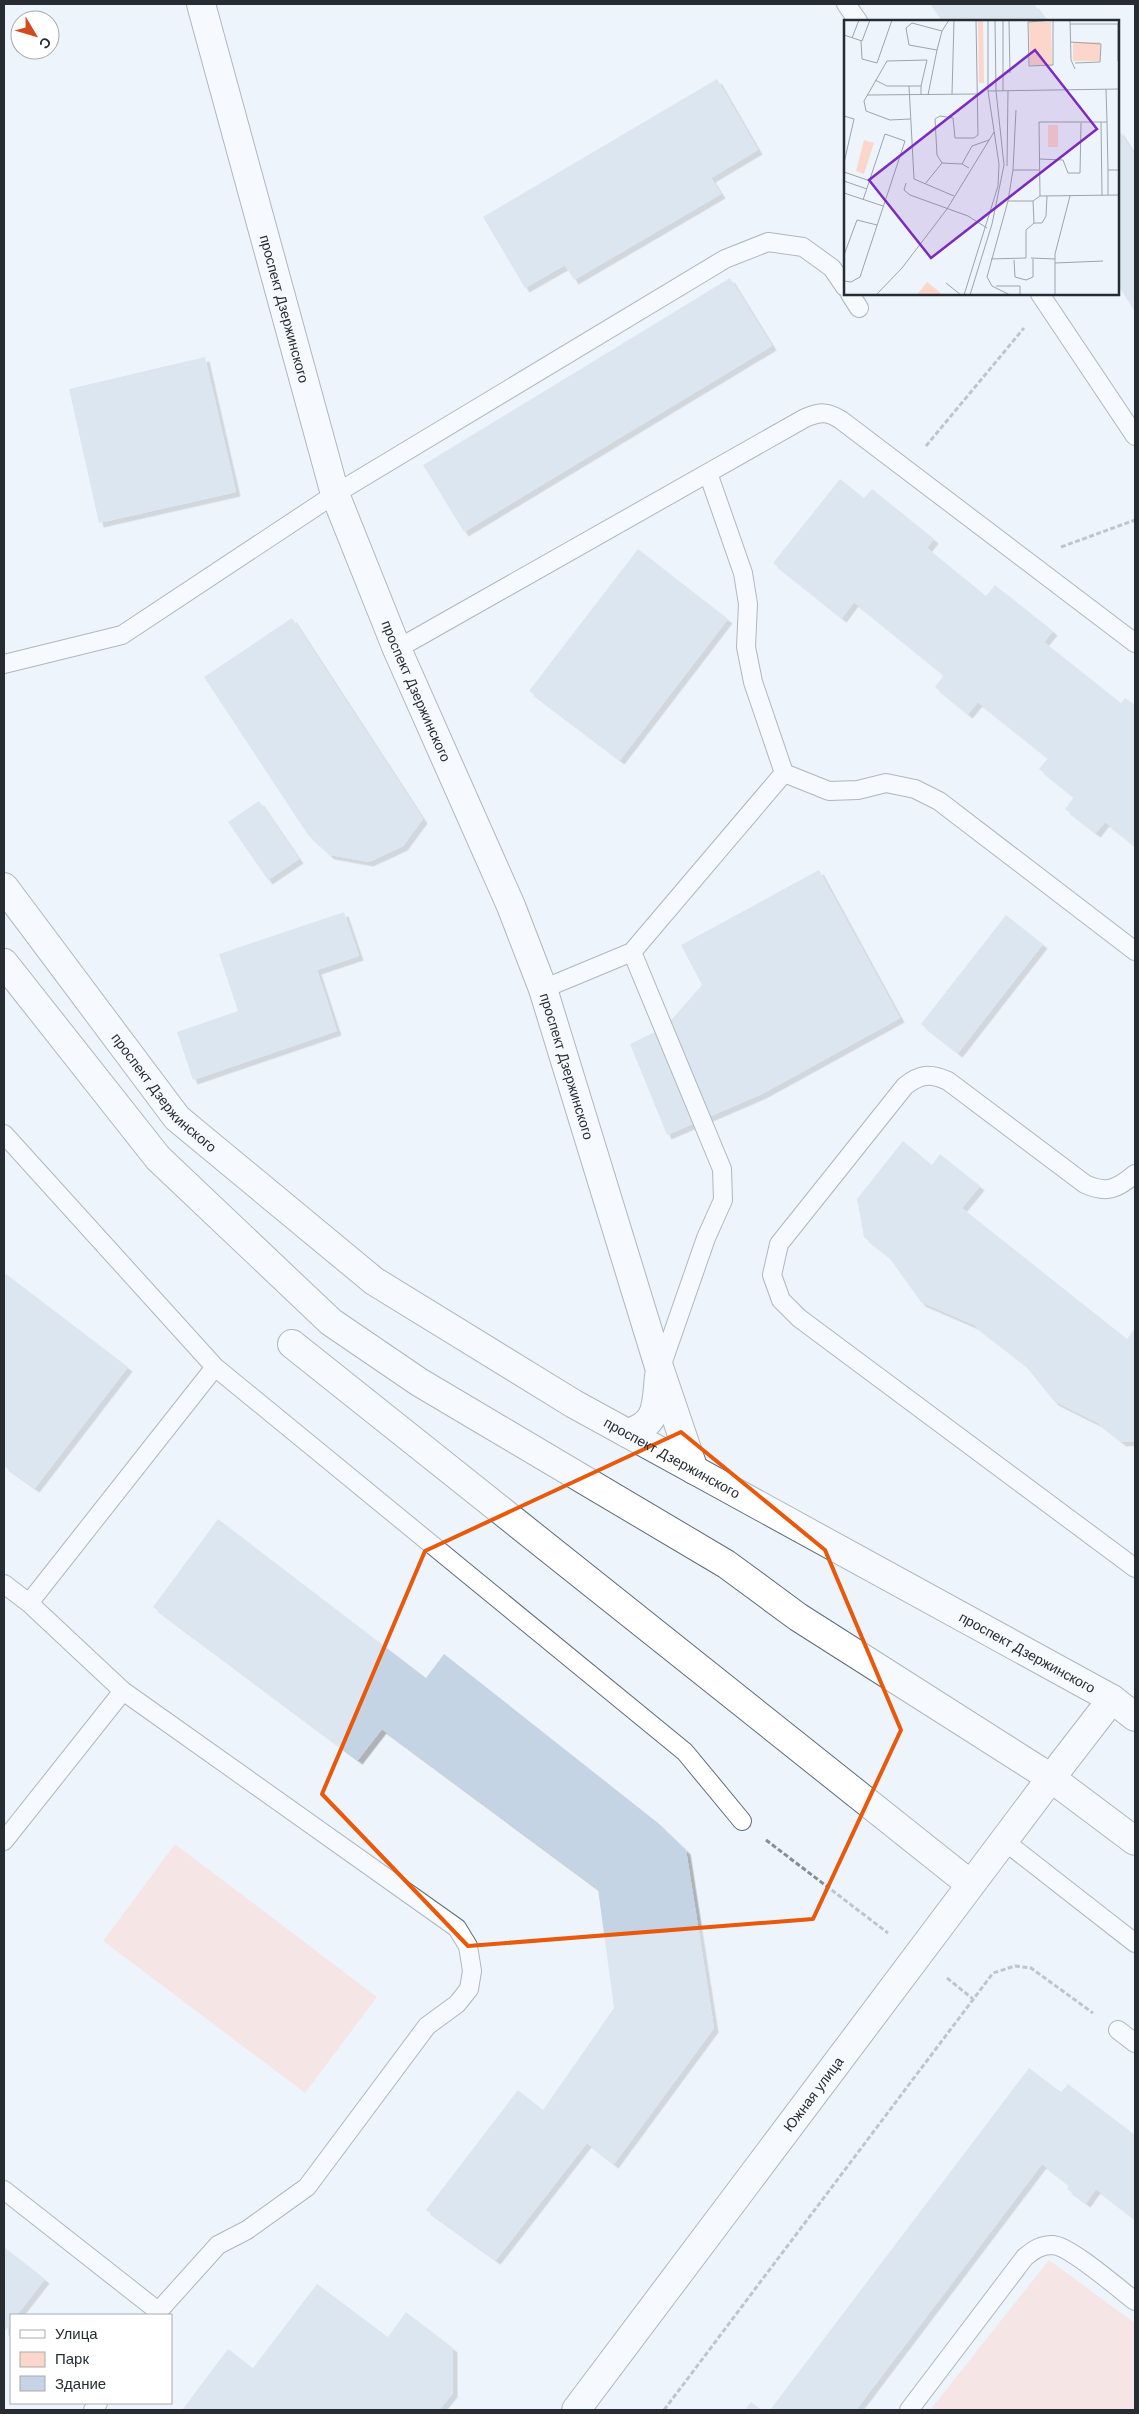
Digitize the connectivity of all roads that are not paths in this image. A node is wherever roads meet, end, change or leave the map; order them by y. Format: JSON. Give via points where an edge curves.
{"nodes":[{"id":1,"x":201,"y":4,"type":"edge"},
{"id":2,"x":846,"y":4,"type":"edge"},
{"id":3,"x":857,"y":20,"type":"edge"},
{"id":4,"x":844,"y":286,"type":"edge"},
{"id":5,"x":851,"y":295,"type":"edge"},
{"id":6,"x":1043,"y":298,"type":"edge"},
{"id":7,"x":859,"y":308,"type":"dead end"},
{"id":8,"x":1135,"y":436,"type":"edge"},
{"id":9,"x":708,"y":473,"type":"junction"},
{"id":10,"x":335,"y":494,"type":"junction"},
{"id":11,"x":1135,"y":642,"type":"edge"},
{"id":12,"x":397,"y":649,"type":"junction"},
{"id":13,"x":4,"y":664,"type":"edge"},
{"id":14,"x":784,"y":773,"type":"junction"},
{"id":15,"x":4,"y":887,"type":"edge"},
{"id":16,"x":1135,"y":951,"type":"edge"},
{"id":17,"x":632,"y":952,"type":"junction"},
{"id":18,"x":4,"y":962,"type":"edge"},
{"id":19,"x":543,"y":989,"type":"junction"},
{"id":20,"x":4,"y":1134,"type":"edge"},
{"id":21,"x":1135,"y":1174,"type":"edge"},
{"id":22,"x":292,"y":1344,"type":"dead end"},
{"id":23,"x":215,"y":1367,"type":"junction"},
{"id":24,"x":660,"y":1370,"type":"junction"},
{"id":25,"x":627,"y":1433,"type":"junction"},
{"id":26,"x":694,"y":1470,"type":"junction"},
{"id":27,"x":1135,"y":1568,"type":"edge"},
{"id":28,"x":4,"y":1584,"type":"edge"},
{"id":29,"x":29,"y":1603,"type":"junction"},
{"id":30,"x":124,"y":1691,"type":"junction"},
{"id":31,"x":1112,"y":1699,"type":"junction"},
{"id":32,"x":1135,"y":1717,"type":"edge"},
{"id":33,"x":1051,"y":1778,"type":"junction"},
{"id":34,"x":742,"y":1821,"type":"road end"},
{"id":35,"x":1004,"y":1840,"type":"junction"},
{"id":36,"x":4,"y":1841,"type":"edge"},
{"id":37,"x":1135,"y":1841,"type":"edge"},
{"id":38,"x":970,"y":1884,"type":"junction"},
{"id":39,"x":1135,"y":1943,"type":"edge"},
{"id":40,"x":1118,"y":2030,"type":"road end"},
{"id":41,"x":1135,"y":2043,"type":"edge"},
{"id":42,"x":4,"y":2190,"type":"edge"},
{"id":43,"x":1135,"y":2301,"type":"edge"},
{"id":44,"x":157,"y":2313,"type":"edge"},
{"id":45,"x":576,"y":2410,"type":"edge"},
{"id":46,"x":909,"y":2410,"type":"edge"}],
"edges":[{"from":1,"to":10,"type":"street","name":"проспект Дзержинского"},
{"from":2,"to":3,"type":"lane"},
{"from":4,"to":10,"type":"lane","via":[[832,268],[803,247],[768,242],[742,252]]},
{"from":5,"to":7,"type":"lane"},
{"from":6,"to":8,"type":"lane"},
{"from":9,"to":11,"type":"lane","via":[[805,418],[830,413]]},
{"from":9,"to":12,"type":"lane"},
{"from":9,"to":14,"type":"lane","via":[[743,573],[748,604],[746,647],[753,682]]},
{"from":10,"to":12,"type":"street","name":"проспект Дзержинского"},
{"from":10,"to":13,"type":"lane","via":[[122,635]]},
{"from":12,"to":19,"type":"street","name":"проспект Дзержинского"},
{"from":14,"to":16,"type":"lane","via":[[829,791],[858,790],[886,783],[915,789],[940,801]]},
{"from":14,"to":17,"type":"lane"},
{"from":15,"to":25,"type":"street","name":"проспект Дзержинского","via":[[177,1118],[374,1281]]},
{"from":17,"to":19,"type":"lane"},
{"from":17,"to":24,"type":"lane","via":[[722,1169],[723,1200],[706,1238]]},
{"from":18,"to":33,"type":"street","via":[[158,1158],[331,1322],[419,1382],[726,1564],[798,1617]]},
{"from":19,"to":24,"type":"street","name":"проспект Дзержинского"},
{"from":20,"to":23,"type":"lane"},
{"from":21,"to":27,"type":"lane","via":[[1113,1189],[1098,1190],[948,1081],[933,1074],[917,1076],[904,1086],[779,1244],[772,1275],[781,1300],[799,1318]]},
{"from":22,"to":38,"type":"street"},
{"from":23,"to":29,"type":"lane"},
{"from":23,"to":34,"type":"lane","via":[[685,1752]]},
{"from":24,"to":25,"type":"street","via":[[652,1418],[642,1430]]},
{"from":24,"to":26,"type":"street","name":"проспект Дзержинского"},
{"from":25,"to":26,"type":"street","name":"проспект Дзержинского"},
{"from":26,"to":31,"type":"street","name":"проспект Дзержинского"},
{"from":28,"to":29,"type":"lane"},
{"from":29,"to":30,"type":"lane"},
{"from":30,"to":36,"type":"lane"},
{"from":30,"to":44,"type":"lane","via":[[457,1928],[468,1946],[472,1970],[469,1989],[457,2004],[427,2026],[307,2187],[247,2230],[218,2246]]},
{"from":31,"to":32,"type":"street","name":"проспект Дзержинского"},
{"from":31,"to":33,"type":"street","name":"проспект Дзержинского"},
{"from":33,"to":35,"type":"street","name":"Южная улица"},
{"from":33,"to":37,"type":"street"},
{"from":35,"to":38,"type":"street","name":"Южная улица"},
{"from":35,"to":39,"type":"lane"},
{"from":38,"to":45,"type":"street","name":"Южная улица"},
{"from":40,"to":41,"type":"lane"},
{"from":42,"to":44,"type":"lane"},
{"from":43,"to":46,"type":"lane","via":[[1070,2251],[1054,2245],[1038,2247],[1026,2257]]}]}
